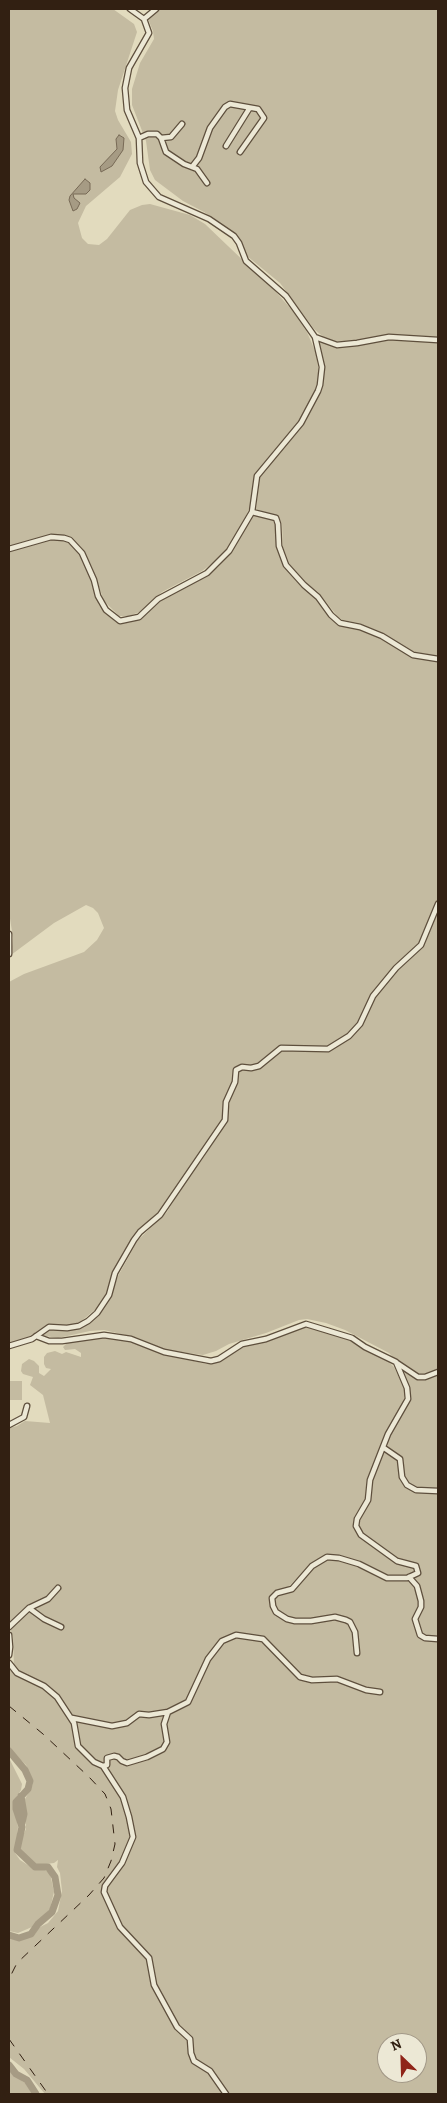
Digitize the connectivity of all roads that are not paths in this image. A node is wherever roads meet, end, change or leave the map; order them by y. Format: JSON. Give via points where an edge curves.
{"nodes":[{"id":1,"x":130,"y":9,"type":"edge"},
{"id":2,"x":156,"y":9,"type":"edge"},
{"id":3,"x":144,"y":19,"type":"junction"},
{"id":4,"x":249,"y":109,"type":"junction"},
{"id":5,"x":182,"y":124,"type":"dead end"},
{"id":6,"x":139,"y":138,"type":"junction"},
{"id":7,"x":161,"y":138,"type":"junction"},
{"id":8,"x":226,"y":146,"type":"dead end"},
{"id":9,"x":240,"y":152,"type":"dead end"},
{"id":10,"x":192,"y":167,"type":"junction"},
{"id":11,"x":207,"y":183,"type":"dead end"},
{"id":12,"x":316,"y":337,"type":"junction"},
{"id":13,"x":438,"y":340,"type":"edge"},
{"id":14,"x":252,"y":512,"type":"junction"},
{"id":15,"x":9,"y":549,"type":"edge"},
{"id":16,"x":438,"y":660,"type":"edge"},
{"id":17,"x":438,"y":904,"type":"edge"},
{"id":18,"x":9,"y":934,"type":"edge"},
{"id":19,"x":9,"y":954,"type":"edge"},
{"id":20,"x":36,"y":1336,"type":"junction"},
{"id":21,"x":9,"y":1346,"type":"edge"},
{"id":22,"x":396,"y":1362,"type":"junction"},
{"id":23,"x":438,"y":1372,"type":"edge"},
{"id":24,"x":27,"y":1406,"type":"dead end"},
{"id":25,"x":9,"y":1425,"type":"edge"},
{"id":26,"x":384,"y":1448,"type":"junction"},
{"id":27,"x":438,"y":1491,"type":"edge"},
{"id":28,"x":409,"y":1578,"type":"junction"},
{"id":29,"x":58,"y":1588,"type":"dead end"},
{"id":30,"x":29,"y":1608,"type":"junction"},
{"id":31,"x":9,"y":1627,"type":"edge"},
{"id":32,"x":61,"y":1627,"type":"dead end"},
{"id":33,"x":9,"y":1636,"type":"edge"},
{"id":34,"x":438,"y":1639,"type":"edge"},
{"id":35,"x":357,"y":1654,"type":"dead end"},
{"id":36,"x":9,"y":1655,"type":"edge"},
{"id":37,"x":9,"y":1663,"type":"edge"},
{"id":38,"x":380,"y":1692,"type":"dead end"},
{"id":39,"x":168,"y":1712,"type":"junction"},
{"id":40,"x":72,"y":1718,"type":"junction"},
{"id":41,"x":103,"y":1766,"type":"junction"},
{"id":42,"x":226,"y":2094,"type":"edge"}],
"edges":[{"from":1,"to":3,"type":"street"},
{"from":2,"to":3,"type":"street"},
{"from":3,"to":6,"type":"street","via":[[149,36],[129,68],[125,88],[127,110]]},
{"from":4,"to":8,"type":"street"},
{"from":4,"to":9,"type":"street","via":[[258,109],[264,118]]},
{"from":4,"to":10,"type":"street","via":[[234,104],[225,107],[210,128],[199,158]]},
{"from":5,"to":7,"type":"street","via":[[171,137]]},
{"from":6,"to":7,"type":"street","via":[[153,133]]},
{"from":6,"to":12,"type":"street","via":[[142,173],[151,189],[169,203],[209,219],[234,236],[246,261],[283,292]]},
{"from":7,"to":10,"type":"street","via":[[166,152]]},
{"from":10,"to":11,"type":"street","via":[[201,172]]},
{"from":12,"to":13,"type":"street","via":[[337,345],[389,338]]},
{"from":12,"to":14,"type":"street","via":[[322,367],[318,391],[301,423],[257,476]]},
{"from":14,"to":15,"type":"street","via":[[220,562],[207,573],[158,599],[139,617],[126,621],[114,618],[101,603],[82,553],[70,540],[51,537]]},
{"from":14,"to":16,"type":"street","via":[[276,518],[279,546],[286,566],[340,623],[382,636],[413,655]]},
{"from":17,"to":20,"type":"street","via":[[421,945],[373,996],[360,1024],[350,1036],[328,1049],[281,1048],[259,1066],[236,1070],[235,1082],[226,1102],[225,1120],[160,1215],[134,1240],[115,1273],[111,1291],[103,1305],[84,1324],[67,1328],[49,1327]]},
{"from":18,"to":19,"type":"street"},
{"from":20,"to":21,"type":"street"},
{"from":20,"to":22,"type":"street","via":[[62,1341],[104,1335],[211,1361],[242,1344],[306,1324],[352,1338]]},
{"from":22,"to":23,"type":"street","via":[[418,1377]]},
{"from":22,"to":26,"type":"street","via":[[408,1397]]},
{"from":24,"to":25,"type":"street","via":[[24,1416]]},
{"from":26,"to":27,"type":"street","via":[[400,1459],[402,1477],[407,1485],[416,1490]]},
{"from":26,"to":28,"type":"street","via":[[370,1480],[368,1500],[356,1526],[361,1535],[397,1561],[416,1566],[418,1572]]},
{"from":28,"to":34,"type":"street","via":[[415,1584],[421,1601],[415,1619],[420,1635]]},
{"from":28,"to":35,"type":"street","via":[[384,1577],[359,1564],[326,1557],[307,1570],[292,1589],[273,1596],[274,1608],[287,1619],[302,1622],[341,1618],[350,1622],[355,1632]]},
{"from":29,"to":30,"type":"street","via":[[48,1599]]},
{"from":30,"to":31,"type":"street"},
{"from":30,"to":32,"type":"street"},
{"from":33,"to":36,"type":"street"},
{"from":37,"to":40,"type":"street","via":[[18,1673],[51,1691]]},
{"from":38,"to":39,"type":"street","via":[[337,1679],[300,1677],[263,1639],[236,1635],[222,1641],[208,1659],[188,1702]]},
{"from":39,"to":40,"type":"street","via":[[139,1714],[128,1723],[112,1726]]},
{"from":39,"to":41,"type":"street","via":[[164,1728],[167,1742],[163,1748],[147,1758],[127,1762],[114,1756],[106,1759],[107,1764]]},
{"from":40,"to":41,"type":"street","via":[[78,1746]]},
{"from":41,"to":42,"type":"street","via":[[122,1798],[133,1837],[122,1864],[104,1892],[120,1927],[149,1958],[158,1992],[177,2028],[190,2039],[194,2061],[210,2071]]}]}
